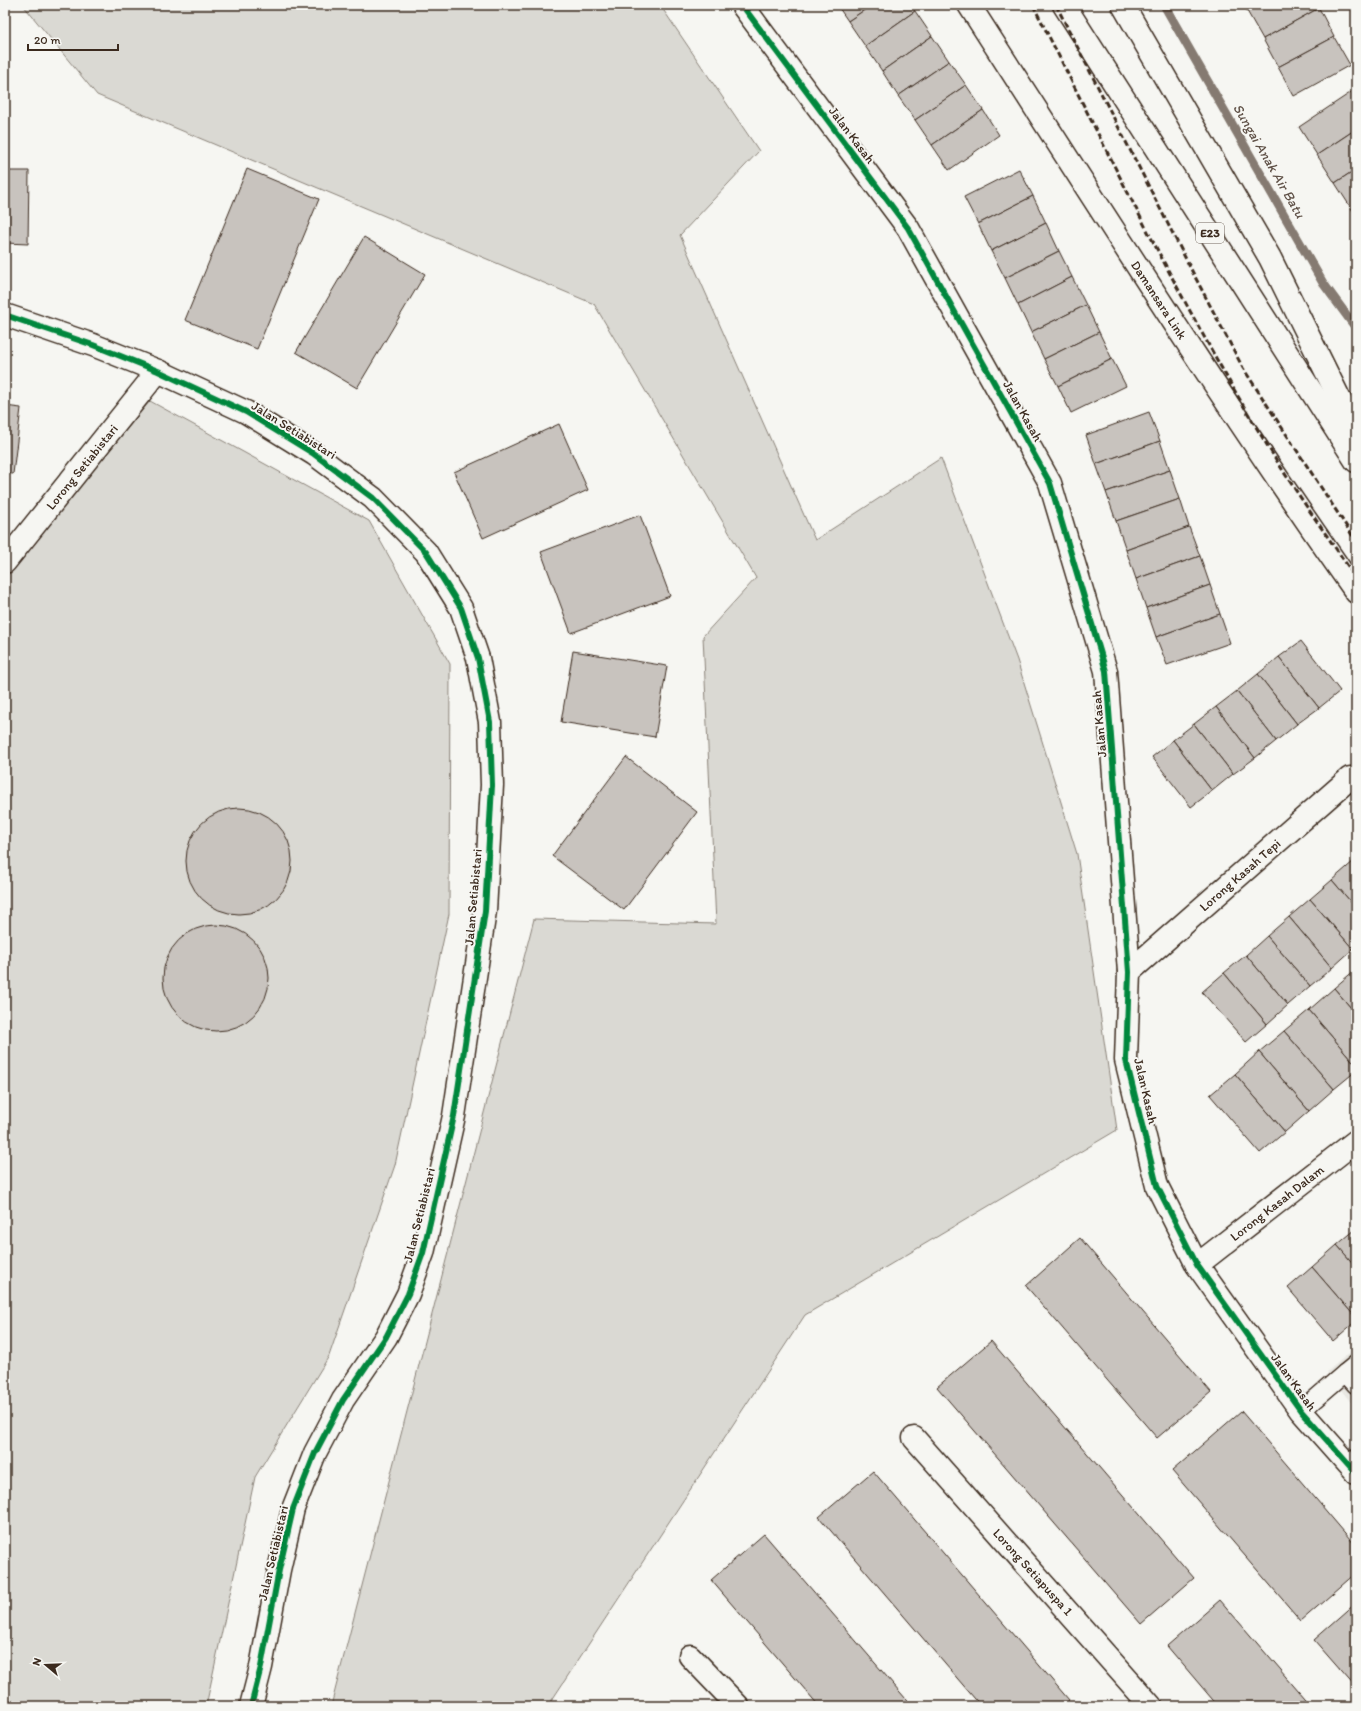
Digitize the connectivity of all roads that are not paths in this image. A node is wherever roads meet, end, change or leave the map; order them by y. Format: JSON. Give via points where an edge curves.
{"nodes":[{"id":1,"x":742,"y":5,"type":"edge"},
{"id":2,"x":969,"y":5,"type":"edge"},
{"id":3,"x":1064,"y":5,"type":"edge"},
{"id":4,"x":1123,"y":5,"type":"edge"},
{"id":5,"x":5,"y":315,"type":"edge"},
{"id":6,"x":158,"y":371,"type":"junction"},
{"id":7,"x":1356,"y":432,"type":"edge"},
{"id":8,"x":1356,"y":461,"type":"edge"},
{"id":9,"x":5,"y":562,"type":"edge"},
{"id":10,"x":1356,"y":592,"type":"edge"},
{"id":11,"x":1350,"y":778,"type":"dead end"},
{"id":12,"x":1130,"y":972,"type":"junction"},
{"id":13,"x":1356,"y":1141,"type":"edge"},
{"id":14,"x":1197,"y":1266,"type":"junction"},
{"id":15,"x":1352,"y":1374,"type":"edge"},
{"id":16,"x":1301,"y":1411,"type":"junction"},
{"id":17,"x":914,"y":1438,"type":"dead end"},
{"id":18,"x":1356,"y":1473,"type":"edge"},
{"id":19,"x":690,"y":1656,"type":"dead end"},
{"id":20,"x":251,"y":1706,"type":"edge"},
{"id":21,"x":738,"y":1706,"type":"edge"},
{"id":22,"x":1151,"y":1706,"type":"edge"}],
"edges":[{"from":1,"to":12,"type":"main road","name":"Jalan Kasah","via":[[908,228],[1050,483],[1106,671]]},
{"from":2,"to":10,"type":"main road","name":"Damansara Link","via":[[1186,342]]},
{"from":3,"to":8,"type":"main road","number":"E23"},
{"from":4,"to":7,"type":"main road","via":[[1270,258]]},
{"from":5,"to":6,"type":"main road","name":"Jalan Setiabistari","via":[[93,345]]},
{"from":6,"to":9,"type":"main road","name":"Lorong Setiabistari"},
{"from":6,"to":20,"type":"main road","name":"Jalan Setiabistari","via":[[246,412],[314,454],[373,498],[426,552],[461,608],[478,658],[490,722],[492,785],[484,911],[454,1116],[423,1253],[408,1294],[386,1337],[343,1400],[315,1453],[293,1509]]},
{"from":11,"to":12,"type":"main road","name":"Lorong Kasah Tepi"},
{"from":12,"to":14,"type":"main road","name":"Jalan Kasah","via":[[1126,1060],[1156,1186]]},
{"from":13,"to":14,"type":"main road","name":"Lorong Kasah Dalam"},
{"from":14,"to":16,"type":"main road","name":"Jalan Kasah"},
{"from":15,"to":16,"type":"lane"},
{"from":16,"to":18,"type":"main road","name":"Jalan Kasah"},
{"from":17,"to":22,"type":"main road","name":"Lorong Setiapuspa 1"},
{"from":19,"to":21,"type":"main road"}]}
